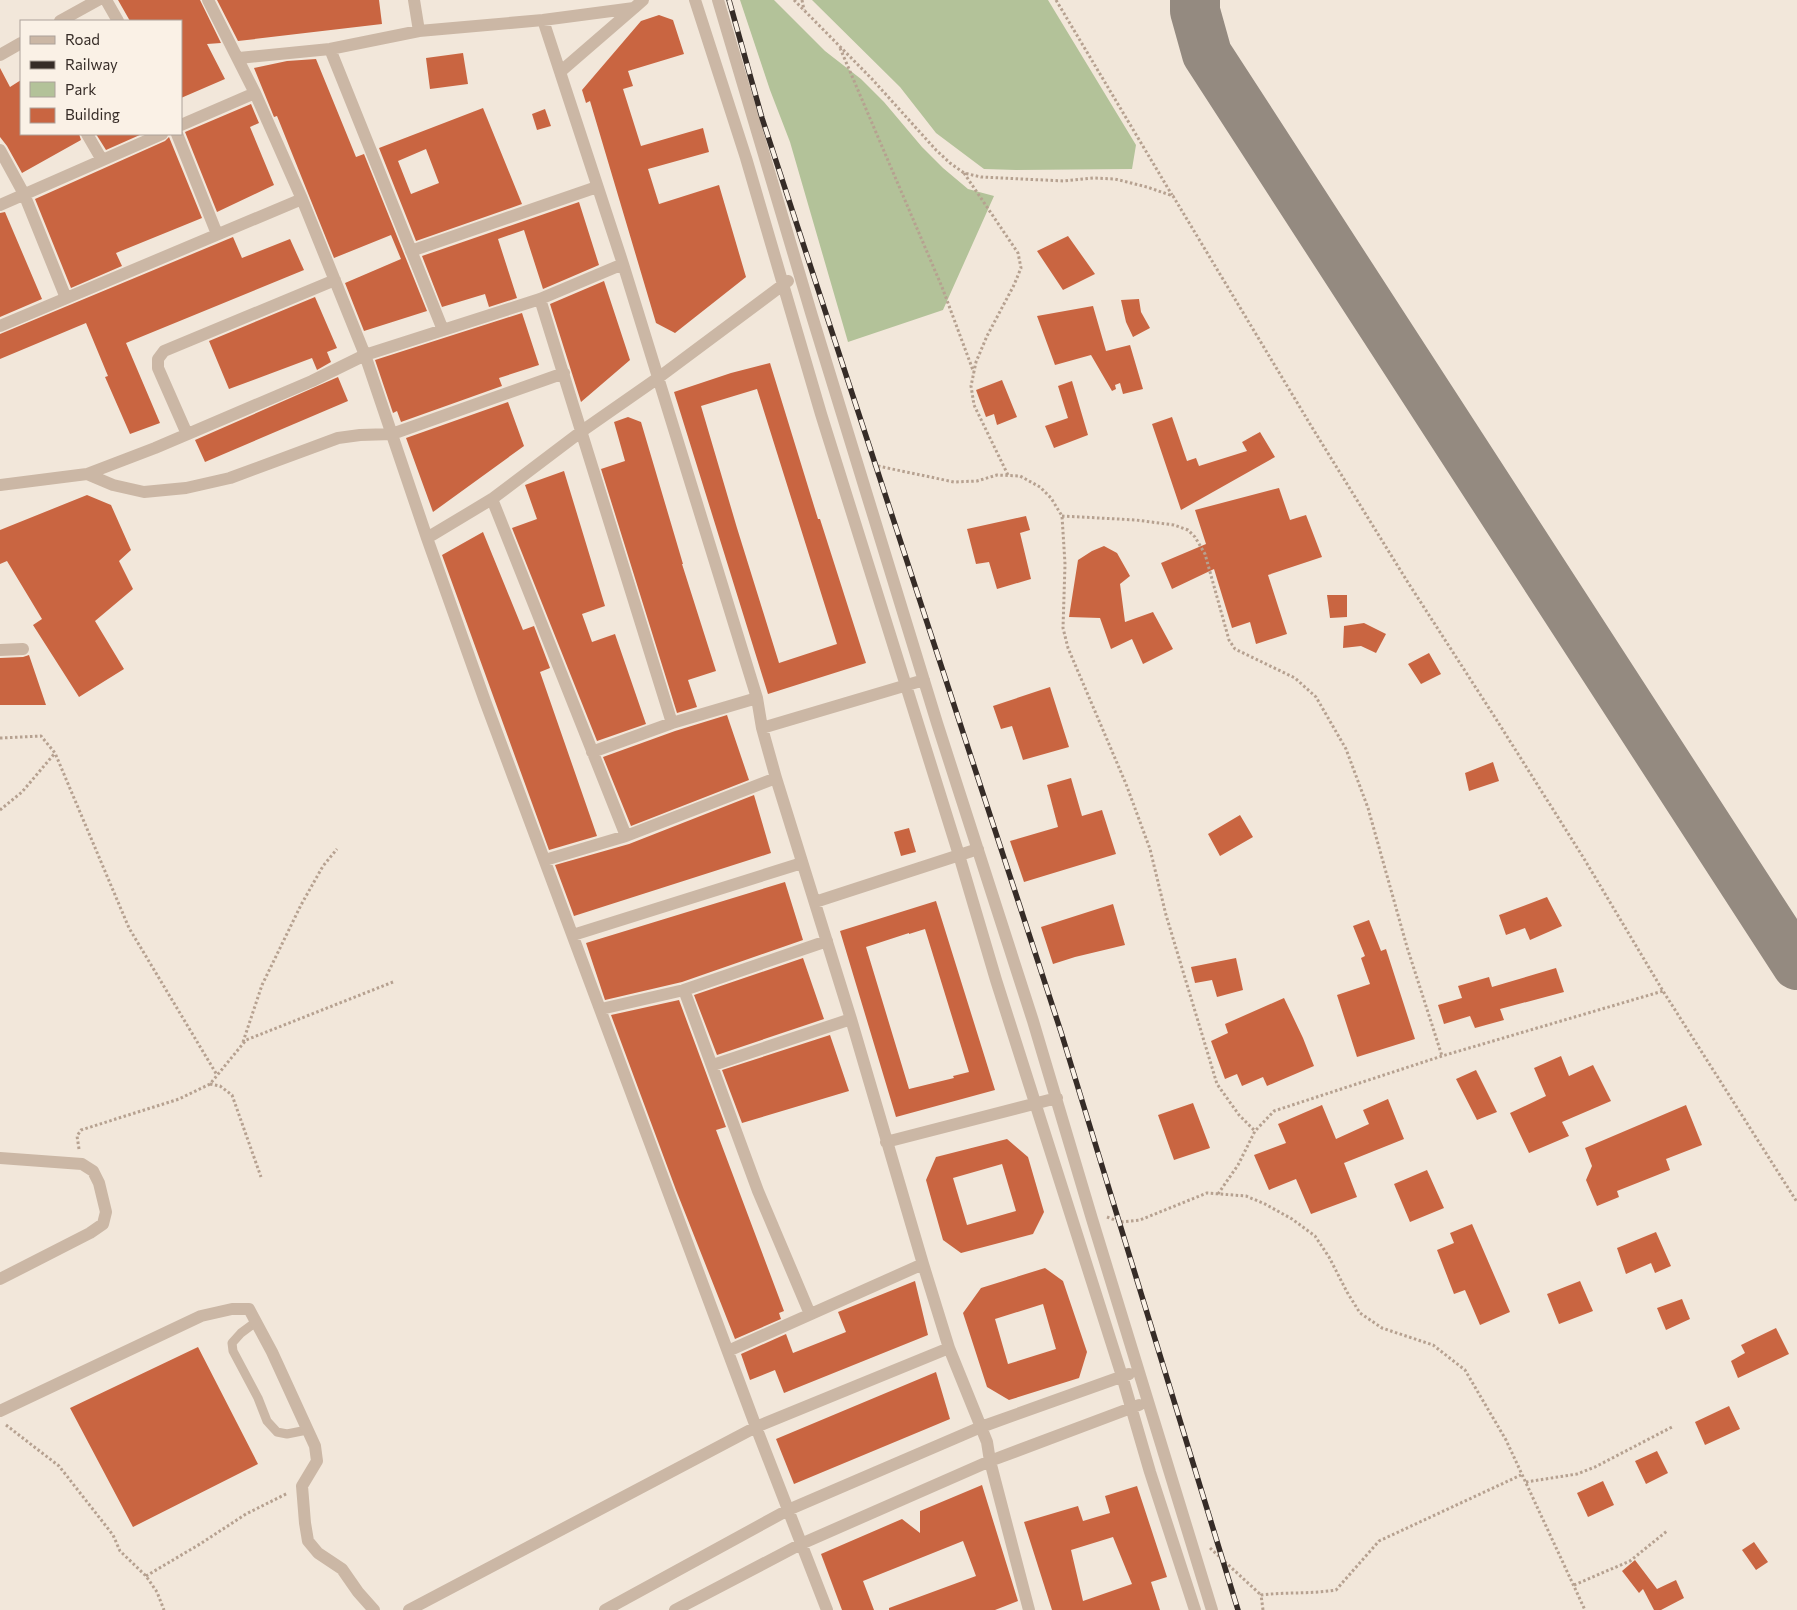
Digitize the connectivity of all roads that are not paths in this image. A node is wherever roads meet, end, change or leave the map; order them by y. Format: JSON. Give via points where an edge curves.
{"nodes":[{"id":1,"x":98,"y":0,"type":"edge"},
{"id":2,"x":106,"y":0,"type":"edge"},
{"id":3,"x":208,"y":0,"type":"edge"},
{"id":4,"x":414,"y":0,"type":"edge"},
{"id":5,"x":695,"y":0,"type":"edge"},
{"id":6,"x":718,"y":0,"type":"edge"},
{"id":7,"x":639,"y":4,"type":"edge"},
{"id":8,"x":62,"y":20,"type":"edge"},
{"id":9,"x":117,"y":20,"type":"edge"},
{"id":10,"x":543,"y":20,"type":"junction"},
{"id":11,"x":419,"y":31,"type":"junction"},
{"id":12,"x":20,"y":44,"type":"edge"},
{"id":13,"x":330,"y":50,"type":"junction"},
{"id":14,"x":0,"y":55,"type":"edge"},
{"id":15,"x":239,"y":58,"type":"junction"},
{"id":16,"x":560,"y":72,"type":"junction"},
{"id":17,"x":256,"y":93,"type":"junction"},
{"id":18,"x":182,"y":126,"type":"edge"},
{"id":19,"x":88,"y":135,"type":"edge"},
{"id":20,"x":160,"y":135,"type":"edge"},
{"id":21,"x":177,"y":135,"type":"edge"},
{"id":22,"x":0,"y":150,"type":"edge"},
{"id":23,"x":102,"y":160,"type":"junction"},
{"id":24,"x":597,"y":187,"type":"junction"},
{"id":25,"x":24,"y":194,"type":"junction"},
{"id":26,"x":302,"y":199,"type":"junction"},
{"id":27,"x":0,"y":205,"type":"edge"},
{"id":28,"x":217,"y":234,"type":"junction"},
{"id":29,"x":411,"y":252,"type":"junction"},
{"id":30,"x":624,"y":264,"type":"junction"},
{"id":31,"x":798,"y":274,"type":"junction"},
{"id":32,"x":335,"y":280,"type":"junction"},
{"id":33,"x":783,"y":284,"type":"junction"},
{"id":34,"x":66,"y":298,"type":"junction"},
{"id":35,"x":540,"y":299,"type":"junction"},
{"id":36,"x":0,"y":326,"type":"edge"},
{"id":37,"x":443,"y":330,"type":"junction"},
{"id":38,"x":366,"y":355,"type":"junction"},
{"id":39,"x":564,"y":373,"type":"junction"},
{"id":40,"x":658,"y":378,"type":"junction"},
{"id":41,"x":582,"y":431,"type":"junction"},
{"id":42,"x":186,"y":434,"type":"junction"},
{"id":43,"x":392,"y":434,"type":"junction"},
{"id":44,"x":87,"y":474,"type":"junction"},
{"id":45,"x":0,"y":485,"type":"edge"},
{"id":46,"x":492,"y":500,"type":"junction"},
{"id":47,"x":427,"y":538,"type":"junction"},
{"id":48,"x":0,"y":650,"type":"edge"},
{"id":49,"x":23,"y":650,"type":"dead end"},
{"id":50,"x":924,"y":680,"type":"junction"},
{"id":51,"x":905,"y":685,"type":"junction"},
{"id":52,"x":757,"y":698,"type":"junction"},
{"id":53,"x":672,"y":723,"type":"junction"},
{"id":54,"x":762,"y":728,"type":"junction"},
{"id":55,"x":592,"y":752,"type":"junction"},
{"id":56,"x":776,"y":778,"type":"junction"},
{"id":57,"x":626,"y":836,"type":"junction"},
{"id":58,"x":978,"y":849,"type":"junction"},
{"id":59,"x":959,"y":855,"type":"junction"},
{"id":60,"x":545,"y":860,"type":"junction"},
{"id":61,"x":802,"y":863,"type":"junction"},
{"id":62,"x":816,"y":902,"type":"junction"},
{"id":63,"x":573,"y":935,"type":"junction"},
{"id":64,"x":827,"y":941,"type":"junction"},
{"id":65,"x":684,"y":990,"type":"junction"},
{"id":66,"x":601,"y":1009,"type":"junction"},
{"id":67,"x":852,"y":1020,"type":"junction"},
{"id":68,"x":713,"y":1064,"type":"junction"},
{"id":69,"x":1057,"y":1098,"type":"junction"},
{"id":70,"x":1036,"y":1104,"type":"junction"},
{"id":71,"x":886,"y":1142,"type":"junction"},
{"id":72,"x":0,"y":1158,"type":"edge"},
{"id":73,"x":923,"y":1264,"type":"junction"},
{"id":74,"x":0,"y":1279,"type":"edge"},
{"id":75,"x":810,"y":1314,"type":"junction"},
{"id":76,"x":256,"y":1322,"type":"junction"},
{"id":77,"x":949,"y":1348,"type":"junction"},
{"id":78,"x":728,"y":1351,"type":"junction"},
{"id":79,"x":1138,"y":1370,"type":"junction"},
{"id":80,"x":1122,"y":1376,"type":"junction"},
{"id":81,"x":1148,"y":1401,"type":"junction"},
{"id":82,"x":1132,"y":1408,"type":"junction"},
{"id":83,"x":0,"y":1411,"type":"edge"},
{"id":84,"x":756,"y":1427,"type":"junction"},
{"id":85,"x":982,"y":1427,"type":"junction"},
{"id":86,"x":307,"y":1430,"type":"junction"},
{"id":87,"x":990,"y":1461,"type":"junction"},
{"id":88,"x":788,"y":1510,"type":"junction"},
{"id":89,"x":802,"y":1544,"type":"junction"},
{"id":90,"x":374,"y":1610,"type":"edge"},
{"id":91,"x":408,"y":1610,"type":"edge"},
{"id":92,"x":605,"y":1610,"type":"edge"},
{"id":93,"x":675,"y":1610,"type":"edge"},
{"id":94,"x":827,"y":1610,"type":"edge"},
{"id":95,"x":1029,"y":1610,"type":"edge"},
{"id":96,"x":1194,"y":1610,"type":"edge"},
{"id":97,"x":1212,"y":1610,"type":"edge"}],
"edges":[{"from":1,"to":8,"type":"street"},
{"from":2,"to":9,"type":"street"},
{"from":3,"to":15,"type":"street"},
{"from":4,"to":11,"type":"street"},
{"from":5,"to":33,"type":"street"},
{"from":6,"to":31,"type":"street"},
{"from":7,"to":10,"type":"street"},
{"from":7,"to":16,"type":"street"},
{"from":10,"to":11,"type":"street"},
{"from":10,"to":16,"type":"street"},
{"from":11,"to":13,"type":"street"},
{"from":12,"to":14,"type":"street"},
{"from":13,"to":15,"type":"street"},
{"from":13,"to":29,"type":"street"},
{"from":15,"to":17,"type":"street"},
{"from":16,"to":24,"type":"street"},
{"from":17,"to":18,"type":"street"},
{"from":17,"to":26,"type":"street"},
{"from":19,"to":23,"type":"street"},
{"from":20,"to":23,"type":"street"},
{"from":21,"to":28,"type":"street"},
{"from":22,"to":25,"type":"street"},
{"from":23,"to":25,"type":"street"},
{"from":24,"to":29,"type":"street"},
{"from":24,"to":30,"type":"street"},
{"from":25,"to":27,"type":"street"},
{"from":25,"to":34,"type":"street"},
{"from":26,"to":28,"type":"street"},
{"from":26,"to":32,"type":"street"},
{"from":28,"to":34,"type":"street"},
{"from":29,"to":37,"type":"street"},
{"from":30,"to":35,"type":"street"},
{"from":30,"to":40,"type":"street"},
{"from":31,"to":33,"type":"street"},
{"from":31,"to":50,"type":"street"},
{"from":32,"to":38,"type":"street"},
{"from":32,"to":42,"type":"street","via":[[164,351],[158,359],[158,368]]},
{"from":33,"to":40,"type":"street"},
{"from":33,"to":51,"type":"street"},
{"from":34,"to":36,"type":"street"},
{"from":35,"to":37,"type":"street"},
{"from":35,"to":39,"type":"street"},
{"from":37,"to":38,"type":"street"},
{"from":38,"to":42,"type":"street"},
{"from":38,"to":43,"type":"street"},
{"from":39,"to":41,"type":"street"},
{"from":39,"to":43,"type":"street"},
{"from":40,"to":41,"type":"street"},
{"from":40,"to":52,"type":"street"},
{"from":41,"to":46,"type":"street"},
{"from":41,"to":53,"type":"street"},
{"from":42,"to":44,"type":"street"},
{"from":43,"to":44,"type":"street","via":[[338,438],[230,478],[186,488],[144,492],[113,486]]},
{"from":43,"to":47,"type":"street"},
{"from":44,"to":45,"type":"street"},
{"from":46,"to":47,"type":"street"},
{"from":46,"to":55,"type":"street"},
{"from":47,"to":60,"type":"street"},
{"from":48,"to":49,"type":"street"},
{"from":50,"to":51,"type":"street"},
{"from":50,"to":58,"type":"street"},
{"from":51,"to":54,"type":"street"},
{"from":51,"to":59,"type":"street"},
{"from":52,"to":53,"type":"street"},
{"from":52,"to":54,"type":"street"},
{"from":53,"to":55,"type":"street"},
{"from":54,"to":56,"type":"street"},
{"from":55,"to":57,"type":"street"},
{"from":56,"to":57,"type":"street"},
{"from":56,"to":61,"type":"street"},
{"from":57,"to":60,"type":"street"},
{"from":58,"to":59,"type":"street"},
{"from":58,"to":69,"type":"street"},
{"from":59,"to":62,"type":"street"},
{"from":59,"to":70,"type":"street"},
{"from":60,"to":63,"type":"street"},
{"from":61,"to":62,"type":"street"},
{"from":61,"to":63,"type":"street"},
{"from":62,"to":64,"type":"street"},
{"from":63,"to":66,"type":"street"},
{"from":64,"to":65,"type":"street"},
{"from":64,"to":67,"type":"street"},
{"from":65,"to":66,"type":"street"},
{"from":65,"to":68,"type":"street"},
{"from":66,"to":78,"type":"street"},
{"from":67,"to":68,"type":"street"},
{"from":67,"to":71,"type":"street"},
{"from":68,"to":75,"type":"street","via":[[758,1191]]},
{"from":69,"to":70,"type":"street"},
{"from":69,"to":79,"type":"street"},
{"from":70,"to":71,"type":"street"},
{"from":70,"to":80,"type":"street"},
{"from":71,"to":73,"type":"street"},
{"from":72,"to":74,"type":"street","via":[[82,1164],[93,1171],[106,1212],[103,1224],[90,1233]]},
{"from":73,"to":75,"type":"street"},
{"from":73,"to":77,"type":"street"},
{"from":75,"to":78,"type":"street"},
{"from":76,"to":83,"type":"street","via":[[246,1308],[201,1316]]},
{"from":76,"to":86,"type":"street"},
{"from":76,"to":86,"type":"lane","via":[[232,1343],[236,1357],[267,1421],[277,1432],[287,1434]]},
{"from":77,"to":84,"type":"street"},
{"from":77,"to":85,"type":"street"},
{"from":78,"to":84,"type":"street"},
{"from":79,"to":80,"type":"street"},
{"from":79,"to":81,"type":"street"},
{"from":80,"to":82,"type":"street"},
{"from":80,"to":85,"type":"street"},
{"from":81,"to":82,"type":"street"},
{"from":81,"to":97,"type":"street"},
{"from":82,"to":87,"type":"street"},
{"from":82,"to":96,"type":"street"},
{"from":84,"to":88,"type":"street"},
{"from":84,"to":91,"type":"street"},
{"from":85,"to":87,"type":"street"},
{"from":85,"to":88,"type":"street"},
{"from":86,"to":90,"type":"street","via":[[317,1456],[302,1486],[308,1541],[318,1553],[342,1569]]},
{"from":87,"to":89,"type":"street"},
{"from":87,"to":95,"type":"street"},
{"from":88,"to":89,"type":"street"},
{"from":88,"to":92,"type":"street"},
{"from":89,"to":93,"type":"street"},
{"from":89,"to":94,"type":"street"}]}
